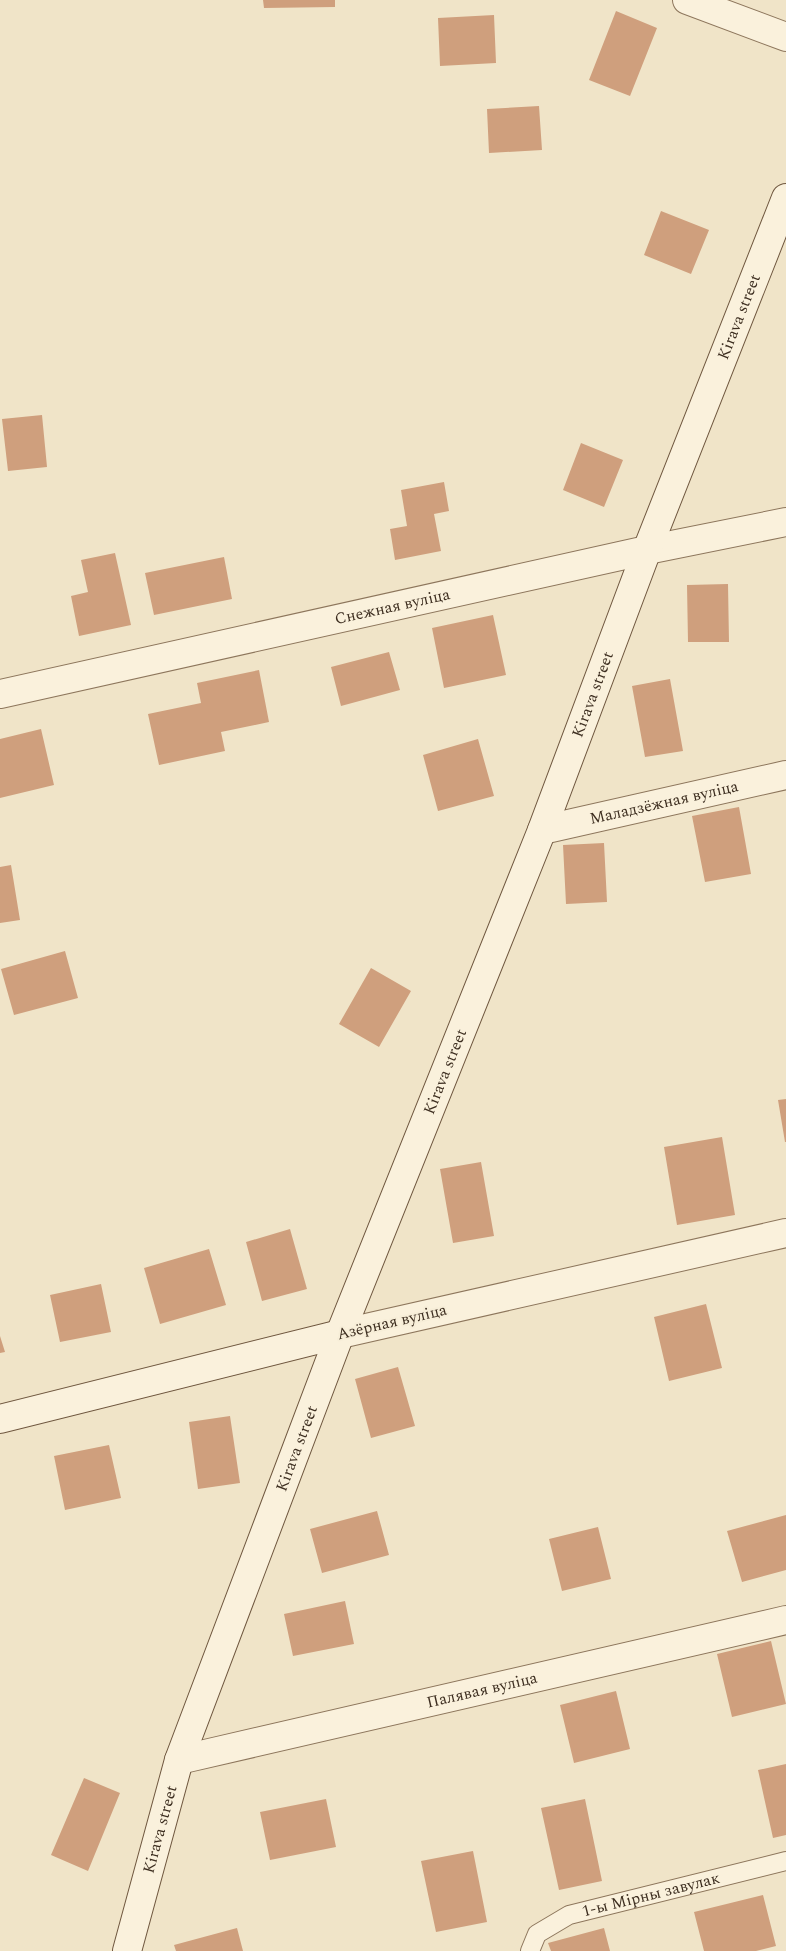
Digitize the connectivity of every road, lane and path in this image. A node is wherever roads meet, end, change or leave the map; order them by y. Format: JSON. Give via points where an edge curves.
{"nodes":[{"id":1,"x":688,"y":0,"type":"edge"},
{"id":2,"x":786,"y":37,"type":"edge"},
{"id":3,"x":786,"y":198,"type":"edge"},
{"id":4,"x":786,"y":522,"type":"edge"},
{"id":5,"x":647,"y":550,"type":"junction"},
{"id":6,"x":0,"y":694,"type":"edge"},
{"id":7,"x":786,"y":775,"type":"edge"},
{"id":8,"x":542,"y":830,"type":"junction"},
{"id":9,"x":786,"y":1233,"type":"edge"},
{"id":10,"x":340,"y":1334,"type":"junction"},
{"id":11,"x":0,"y":1419,"type":"edge"},
{"id":12,"x":786,"y":1620,"type":"edge"},
{"id":13,"x":179,"y":1760,"type":"junction"},
{"id":14,"x":786,"y":1861,"type":"edge"},
{"id":15,"x":127,"y":1951,"type":"edge"},
{"id":16,"x":530,"y":1951,"type":"edge"}],
"edges":[{"from":1,"to":2,"type":"street"},
{"from":3,"to":5,"type":"street","name":"Kirava street"},
{"from":4,"to":5,"type":"street","name":"Снежная вуліца"},
{"from":5,"to":6,"type":"street","name":"Снежная вуліца"},
{"from":5,"to":8,"type":"street","name":"Kirava street"},
{"from":7,"to":8,"type":"street","name":"Маладзёжная вуліца"},
{"from":8,"to":10,"type":"street","name":"Kirava street"},
{"from":9,"to":10,"type":"street","name":"Азёрная вуліца"},
{"from":10,"to":11,"type":"street","name":"Азёрная вуліца"},
{"from":10,"to":13,"type":"street","name":"Kirava street"},
{"from":12,"to":13,"type":"street","name":"Палявая вуліца"},
{"from":13,"to":15,"type":"street","name":"Kirava street"},
{"from":14,"to":16,"type":"lane","name":"1-ы Мірны завулак","via":[[569,1915],[537,1934]]}]}
